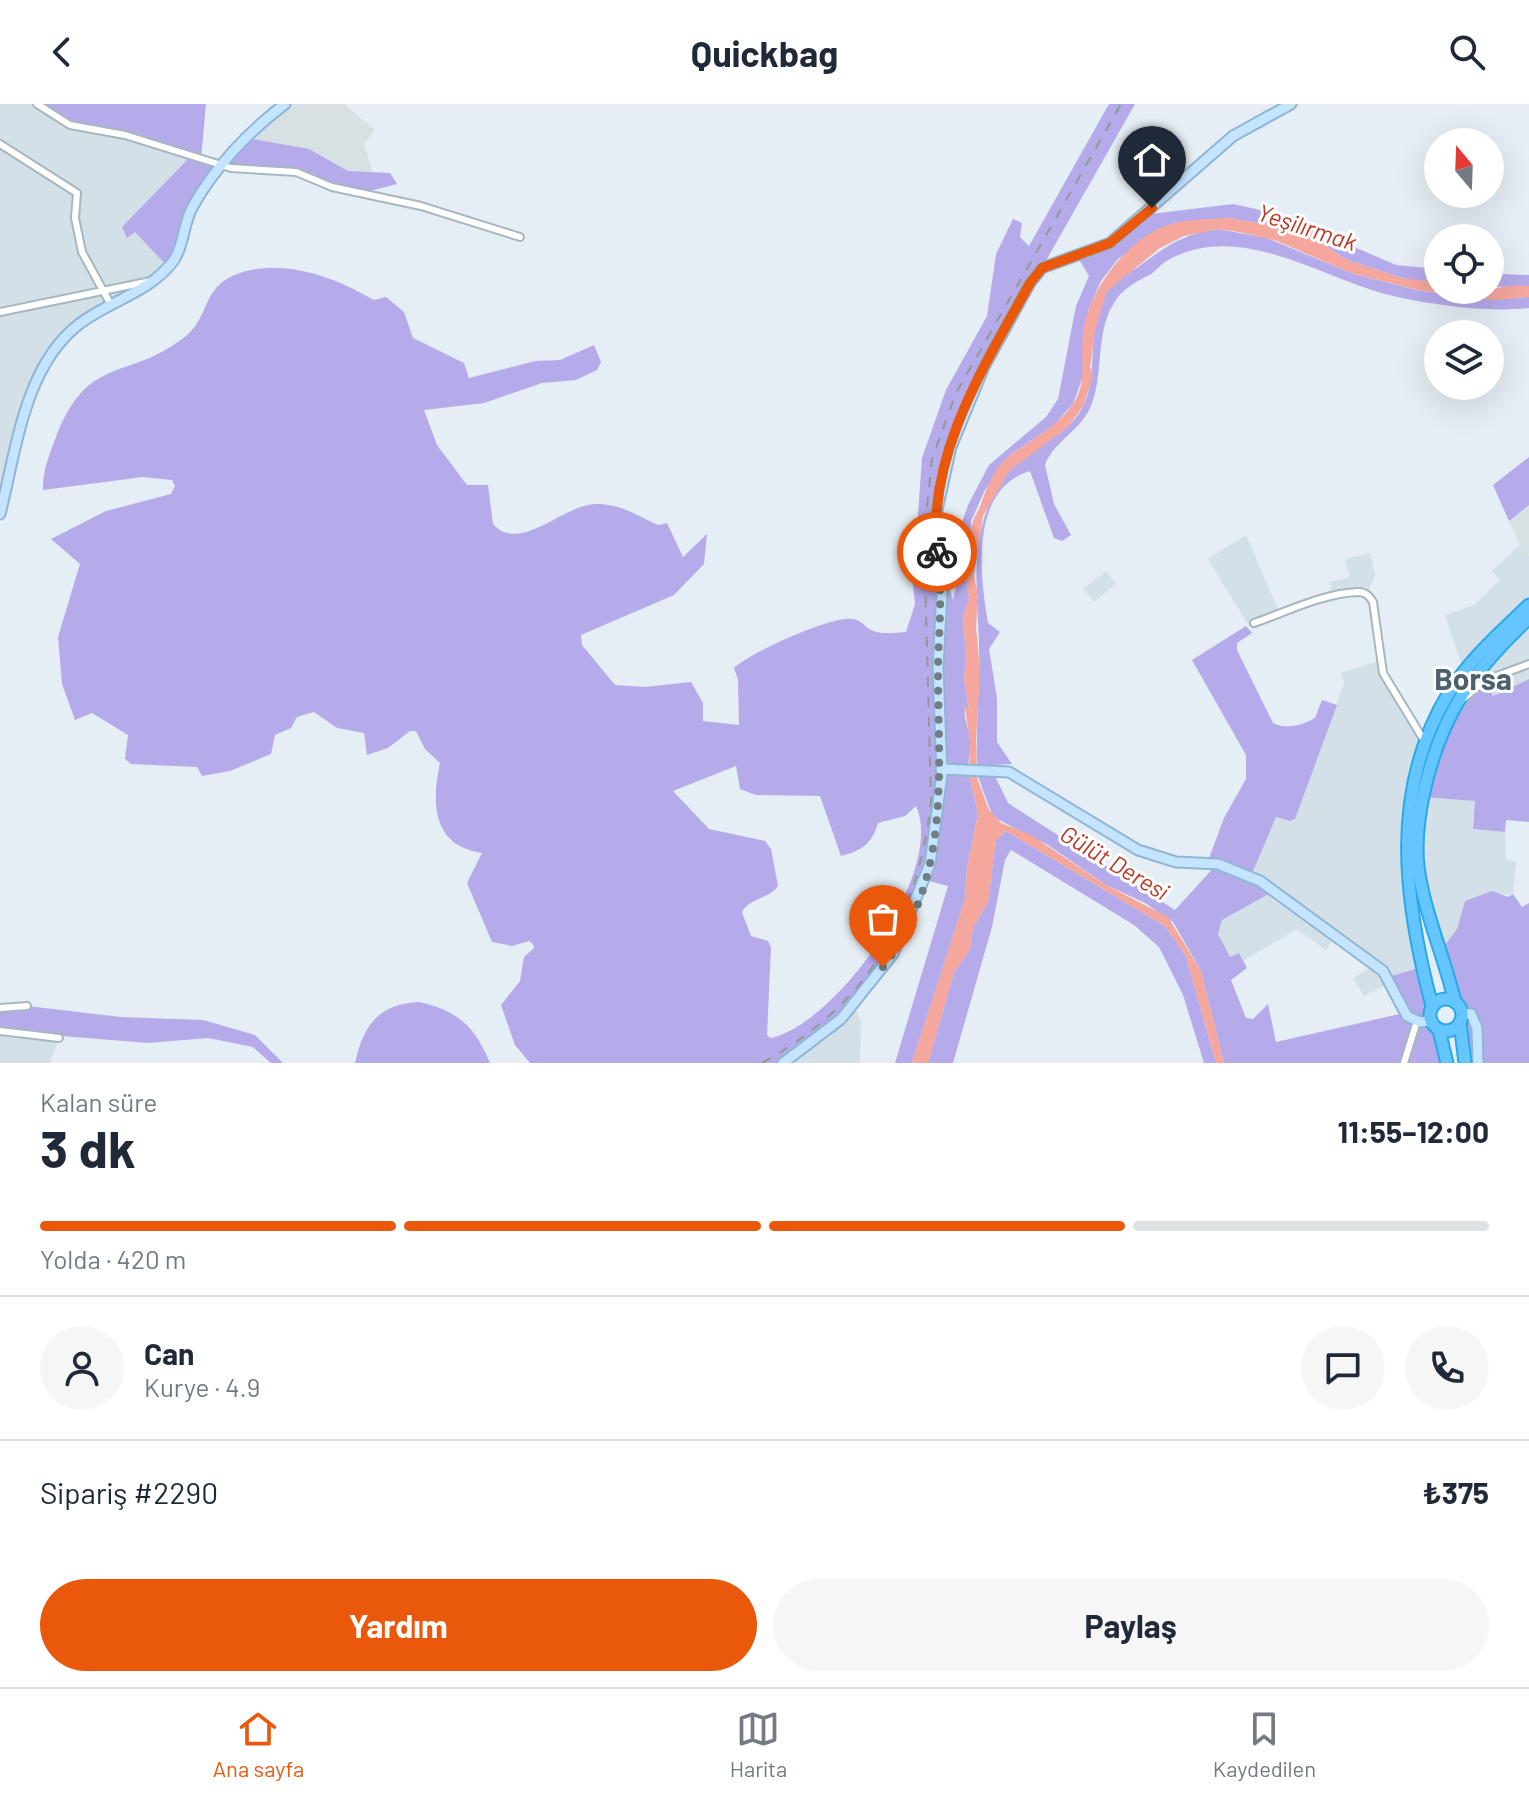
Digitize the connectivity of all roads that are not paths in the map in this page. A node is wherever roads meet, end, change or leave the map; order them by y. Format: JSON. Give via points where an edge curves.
{"nodes":[{"id":1,"x":37,"y":104,"type":"edge"},
{"id":2,"x":285,"y":104,"type":"edge"},
{"id":3,"x":1291,"y":104,"type":"edge"},
{"id":4,"x":0,"y":144,"type":"edge"},
{"id":5,"x":222,"y":166,"type":"junction"},
{"id":6,"x":520,"y":237,"type":"dead end"},
{"id":7,"x":154,"y":280,"type":"junction"},
{"id":8,"x":105,"y":290,"type":"junction"},
{"id":9,"x":111,"y":305,"type":"junction"},
{"id":10,"x":0,"y":312,"type":"edge"},
{"id":11,"x":0,"y":514,"type":"edge"},
{"id":12,"x":1529,"y":605,"type":"edge"},
{"id":13,"x":1529,"y":618,"type":"edge"},
{"id":14,"x":1254,"y":623,"type":"dead end"},
{"id":15,"x":1529,"y":664,"type":"edge"},
{"id":16,"x":1455,"y":702,"type":"junction"},
{"id":17,"x":1425,"y":742,"type":"junction"},
{"id":18,"x":946,"y":769,"type":"junction"},
{"id":19,"x":27,"y":1006,"type":"dead end"},
{"id":20,"x":1432,"y":1006,"type":"junction"},
{"id":21,"x":0,"y":1008,"type":"edge"},
{"id":22,"x":1459,"y":1013,"type":"junction"},
{"id":23,"x":1417,"y":1021,"type":"junction"},
{"id":24,"x":1435,"y":1026,"type":"junction"},
{"id":25,"x":0,"y":1031,"type":"edge"},
{"id":26,"x":59,"y":1038,"type":"dead end"},
{"id":27,"x":783,"y":1063,"type":"edge"},
{"id":28,"x":1404,"y":1063,"type":"edge"},
{"id":29,"x":1447,"y":1063,"type":"edge"},
{"id":30,"x":1465,"y":1063,"type":"edge"},
{"id":31,"x":1478,"y":1063,"type":"edge"}],
"edges":[{"from":1,"to":5,"type":"street","via":[[70,125],[125,135]]},
{"from":2,"to":5,"type":"street"},
{"from":3,"to":18,"type":"street","via":[[1233,136],[1110,243],[1042,268],[984,367],[951,447],[937,510],[942,604],[938,667]]},
{"from":4,"to":8,"type":"street","via":[[77,193],[75,218],[82,252]]},
{"from":5,"to":6,"type":"street","via":[[288,170],[332,187],[421,206]]},
{"from":5,"to":7,"type":"street","via":[[190,211],[176,258]]},
{"from":7,"to":8,"type":"street"},
{"from":7,"to":9,"type":"street"},
{"from":8,"to":9,"type":"street"},
{"from":8,"to":10,"type":"street"},
{"from":9,"to":11,"type":"street","via":[[78,324],[49,360],[21,428]]},
{"from":12,"to":17,"type":"highway","via":[[1458,681]]},
{"from":13,"to":16,"type":"highway","via":[[1496,649]]},
{"from":14,"to":17,"type":"street","via":[[1358,592],[1367,594],[1373,602],[1383,673]]},
{"from":15,"to":16,"type":"street","via":[[1486,680]]},
{"from":16,"to":22,"type":"highway","via":[[1434,750],[1417,844],[1421,883]]},
{"from":17,"to":20,"type":"highway","via":[[1408,821],[1407,866],[1414,934]]},
{"from":18,"to":23,"type":"street","via":[[1018,776],[1150,856],[1208,861],[1260,881],[1383,971],[1402,1009]]},
{"from":18,"to":27,"type":"street","via":[[930,864],[893,954],[855,1005]]},
{"from":19,"to":21,"type":"street"},
{"from":20,"to":22,"type":"highway","via":[[1443,1000]]},
{"from":20,"to":24,"type":"highway"},
{"from":22,"to":24,"type":"highway","via":[[1452,1030]]},
{"from":22,"to":30,"type":"highway"},
{"from":22,"to":31,"type":"street","via":[[1471,1014],[1476,1022]]},
{"from":23,"to":24,"type":"street"},
{"from":23,"to":28,"type":"street"},
{"from":24,"to":29,"type":"highway"},
{"from":25,"to":26,"type":"street"}]}
